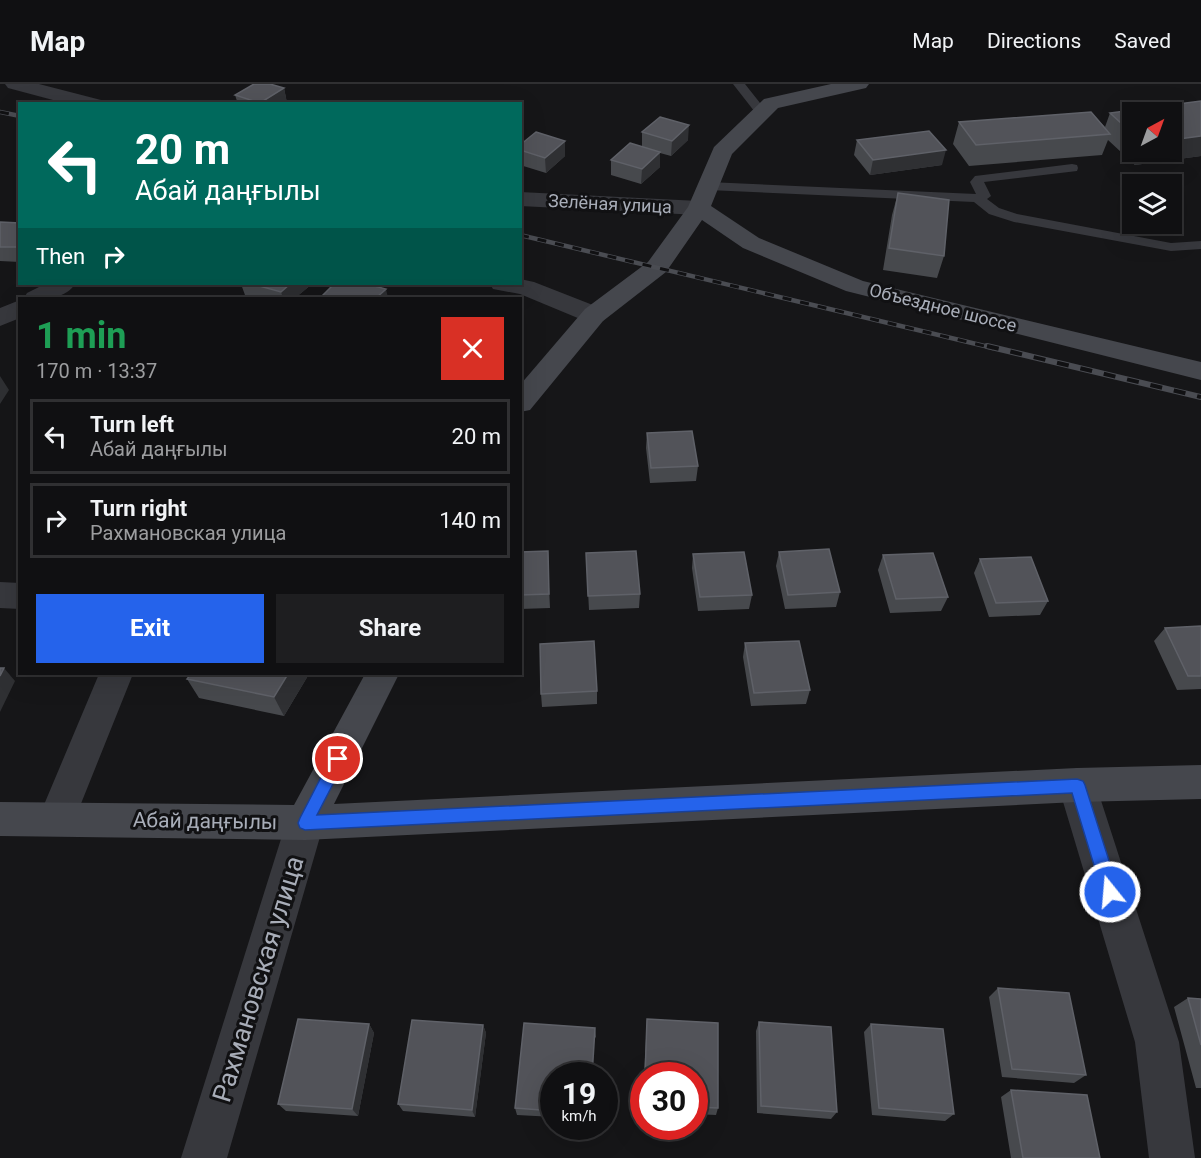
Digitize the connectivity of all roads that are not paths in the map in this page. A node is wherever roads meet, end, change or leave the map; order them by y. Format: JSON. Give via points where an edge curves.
{"nodes":[{"id":1,"x":15,"y":84,"type":"edge"},
{"id":2,"x":739,"y":84,"type":"edge"},
{"id":3,"x":859,"y":84,"type":"edge"},
{"id":4,"x":86,"y":102,"type":"edge"},
{"id":5,"x":762,"y":113,"type":"junction"},
{"id":6,"x":1072,"y":168,"type":"dead end"},
{"id":7,"x":704,"y":197,"type":"junction"},
{"id":8,"x":977,"y":198,"type":"junction"},
{"id":9,"x":522,"y":199,"type":"edge"},
{"id":10,"x":1201,"y":245,"type":"edge"},
{"id":11,"x":61,"y":285,"type":"edge"},
{"id":12,"x":510,"y":285,"type":"edge"},
{"id":13,"x":38,"y":297,"type":"edge"},
{"id":14,"x":18,"y":309,"type":"edge"},
{"id":15,"x":594,"y":315,"type":"junction"},
{"id":16,"x":0,"y":318,"type":"edge"},
{"id":17,"x":1201,"y":371,"type":"edge"},
{"id":18,"x":522,"y":401,"type":"edge"},
{"id":19,"x":0,"y":594,"type":"edge"},
{"id":20,"x":18,"y":596,"type":"edge"},
{"id":21,"x":116,"y":675,"type":"edge"},
{"id":22,"x":381,"y":675,"type":"edge"},
{"id":23,"x":1201,"y":782,"type":"edge"},
{"id":24,"x":1077,"y":785,"type":"junction"},
{"id":25,"x":0,"y":819,"type":"edge"},
{"id":26,"x":57,"y":819,"type":"junction"},
{"id":27,"x":305,"y":823,"type":"junction"},
{"id":28,"x":204,"y":1158,"type":"edge"},
{"id":29,"x":1172,"y":1158,"type":"edge"}],
"edges":[{"from":1,"to":4,"type":"street"},
{"from":2,"to":5,"type":"lane"},
{"from":3,"to":5,"type":"street","via":[[771,103]]},
{"from":5,"to":7,"type":"street","via":[[722,152]]},
{"from":6,"to":8,"type":"lane","via":[[980,179],[977,182],[984,196]]},
{"from":7,"to":8,"type":"lane"},
{"from":7,"to":9,"type":"street","name":"Зелёная улица"},
{"from":7,"to":15,"type":"street","via":[[657,267]]},
{"from":7,"to":17,"type":"street","name":"Объездное шоссе","via":[[751,243],[855,286]]},
{"from":8,"to":10,"type":"lane","via":[[994,211],[1014,218],[1171,247]]},
{"from":11,"to":13,"type":"street"},
{"from":12,"to":15,"type":"street","via":[[525,287]]},
{"from":14,"to":16,"type":"street"},
{"from":15,"to":18,"type":"street"},
{"from":19,"to":20,"type":"street"},
{"from":21,"to":26,"type":"street"},
{"from":22,"to":27,"type":"street","name":"Рахмановская улица"},
{"from":23,"to":24,"type":"street","name":"Абай даңғылы"},
{"from":24,"to":27,"type":"street","name":"Абай даңғылы"},
{"from":24,"to":29,"type":"street","via":[[1157,1042]]},
{"from":25,"to":26,"type":"street","name":"Абай даңғылы"},
{"from":26,"to":27,"type":"street","name":"Абай даңғылы"},
{"from":27,"to":28,"type":"street","name":"Рахмановская улица"}]}
